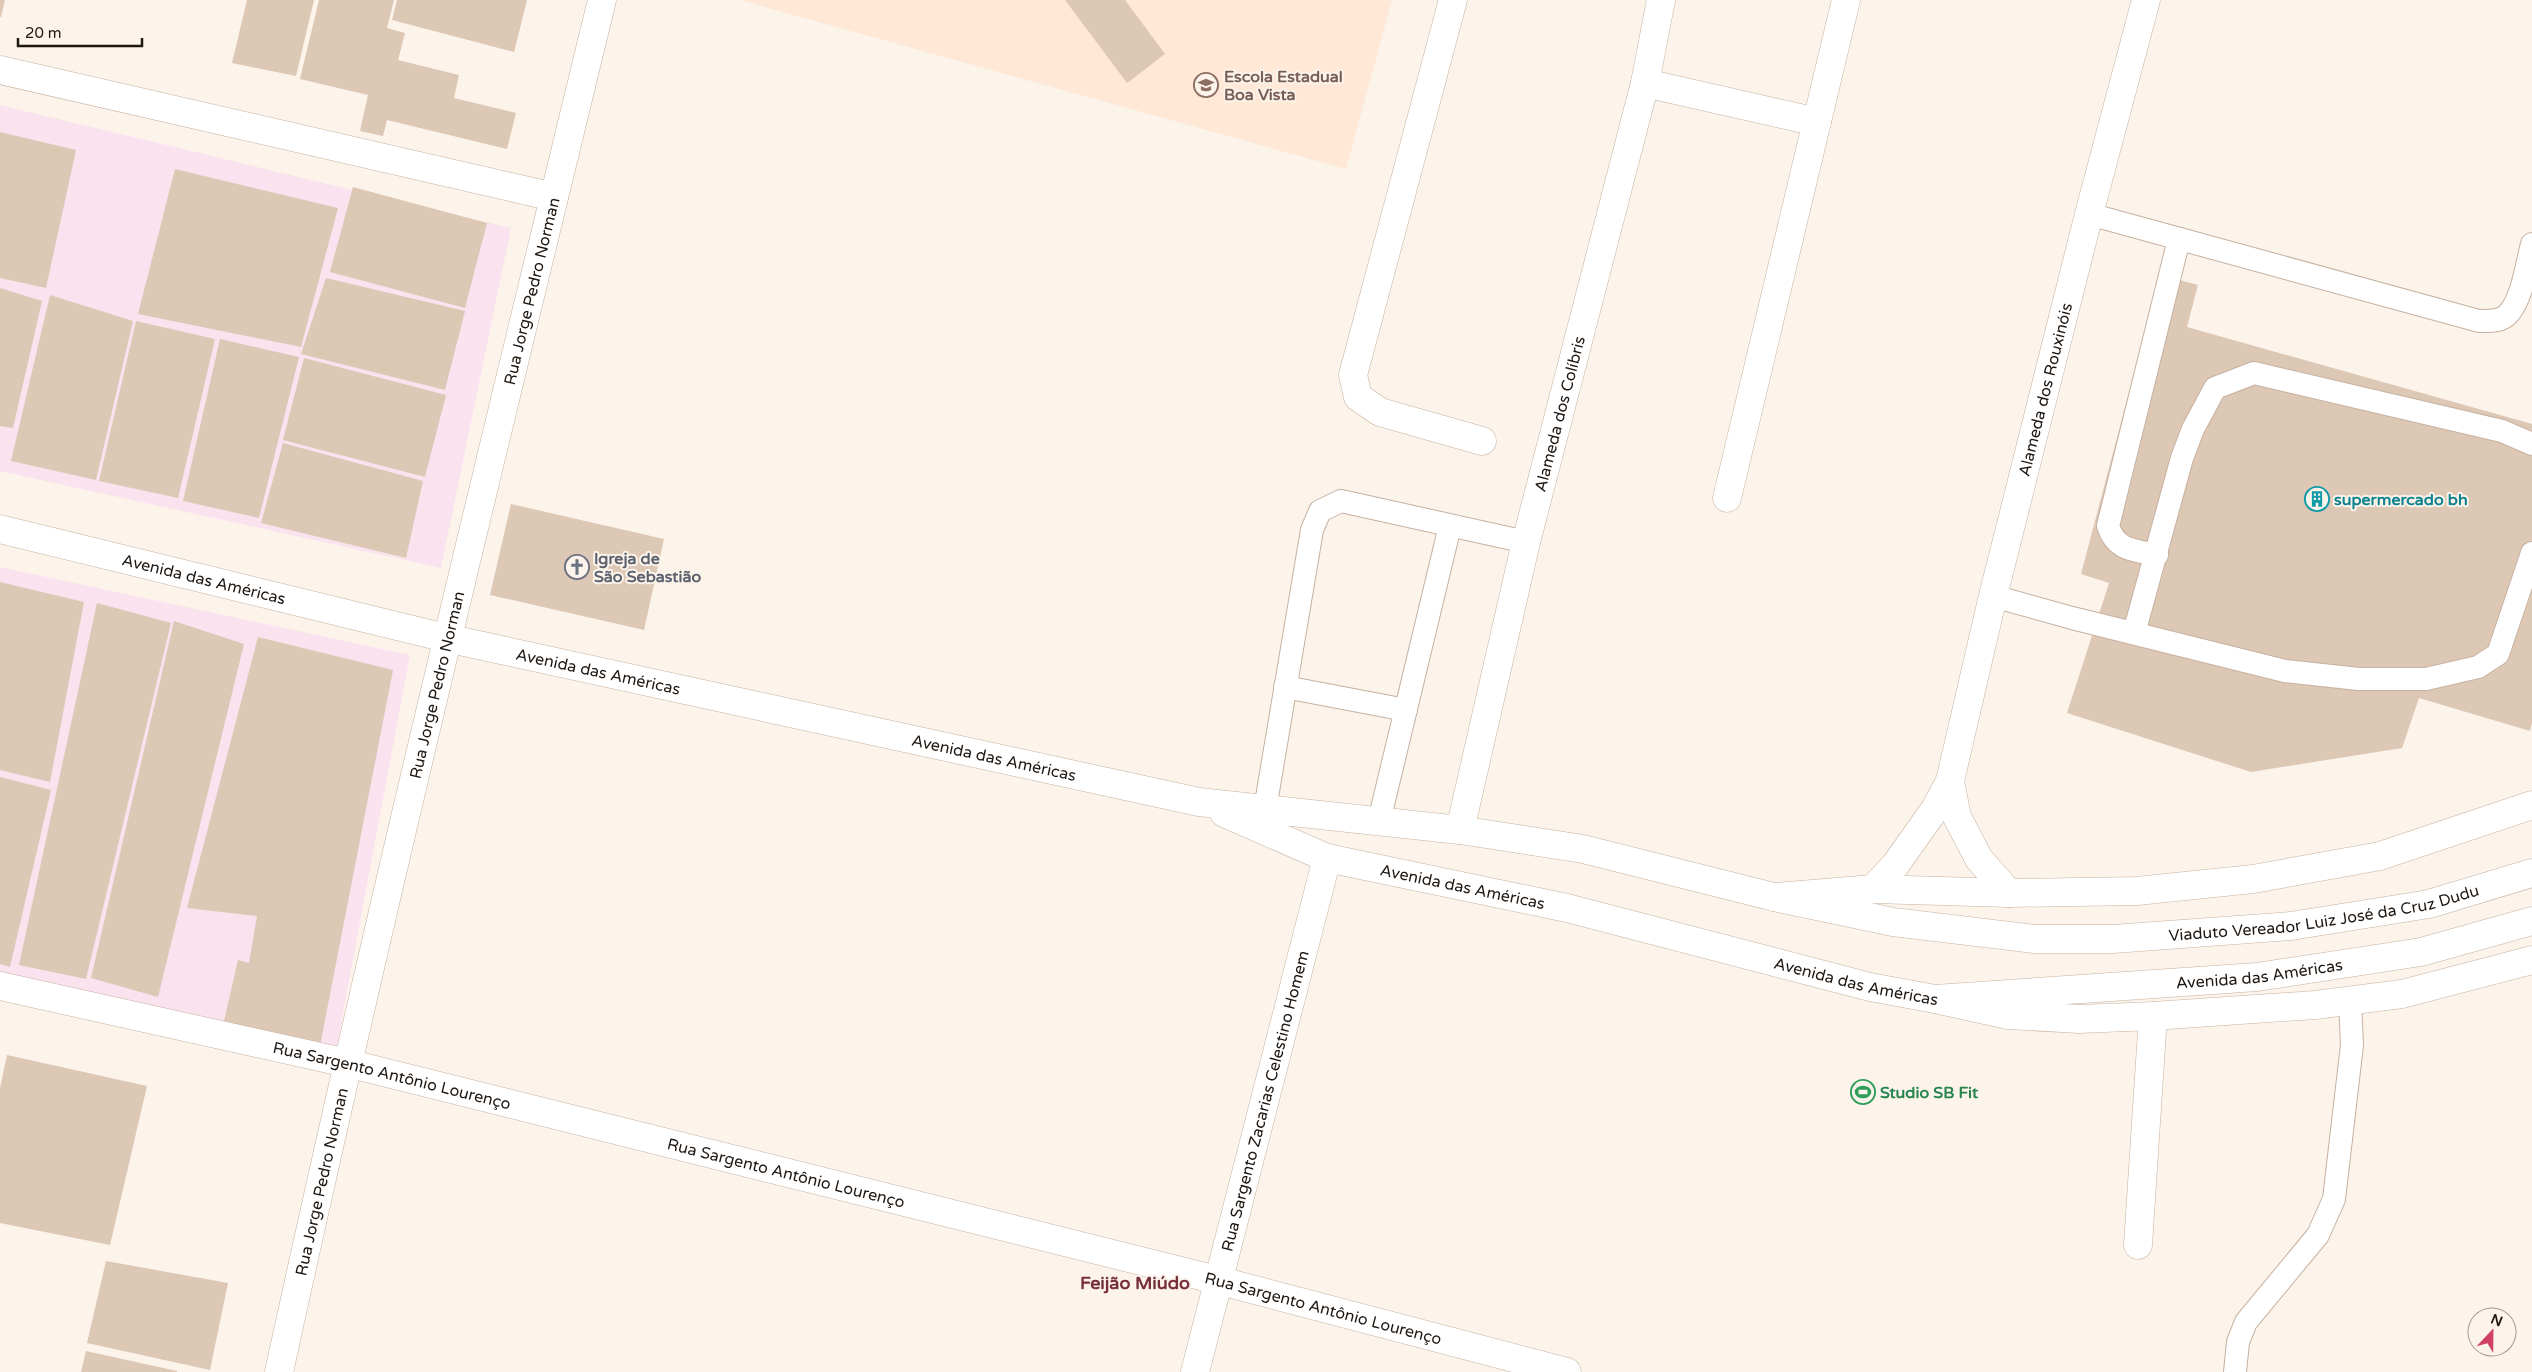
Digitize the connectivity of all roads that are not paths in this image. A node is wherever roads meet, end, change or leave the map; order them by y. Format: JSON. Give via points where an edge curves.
{"nodes":[{"id":1,"x":602,"y":0,"type":"edge"},
{"id":2,"x":1453,"y":0,"type":"edge"},
{"id":3,"x":1661,"y":0,"type":"edge"},
{"id":4,"x":1846,"y":0,"type":"edge"},
{"id":5,"x":2146,"y":0,"type":"edge"},
{"id":6,"x":0,"y":70,"type":"edge"},
{"id":7,"x":1645,"y":83,"type":"junction"},
{"id":8,"x":1817,"y":122,"type":"junction"},
{"id":9,"x":554,"y":197,"type":"junction"},
{"id":10,"x":2089,"y":214,"type":"junction"},
{"id":11,"x":2179,"y":239,"type":"junction"},
{"id":12,"x":2532,"y":244,"type":"edge"},
{"id":13,"x":1482,"y":441,"type":"dead end"},
{"id":14,"x":2532,"y":444,"type":"edge"},
{"id":15,"x":1727,"y":498,"type":"dead end"},
{"id":16,"x":1450,"y":526,"type":"junction"},
{"id":17,"x":0,"y":529,"type":"edge"},
{"id":18,"x":1526,"y":542,"type":"junction"},
{"id":19,"x":2532,"y":553,"type":"edge"},
{"id":20,"x":2157,"y":555,"type":"junction"},
{"id":21,"x":1993,"y":596,"type":"junction"},
{"id":22,"x":2134,"y":633,"type":"junction"},
{"id":23,"x":446,"y":638,"type":"junction"},
{"id":24,"x":1285,"y":687,"type":"junction"},
{"id":25,"x":1406,"y":710,"type":"junction"},
{"id":26,"x":1950,"y":781,"type":"junction"},
{"id":27,"x":1199,"y":802,"type":"junction"},
{"id":28,"x":2532,"y":805,"type":"edge"},
{"id":29,"x":1265,"y":809,"type":"junction"},
{"id":30,"x":1379,"y":821,"type":"junction"},
{"id":31,"x":1460,"y":830,"type":"junction"},
{"id":32,"x":1327,"y":858,"type":"junction"},
{"id":33,"x":2532,"y":873,"type":"edge"},
{"id":34,"x":1873,"y":889,"type":"junction"},
{"id":35,"x":2010,"y":893,"type":"junction"},
{"id":36,"x":1774,"y":897,"type":"junction"},
{"id":37,"x":2532,"y":922,"type":"edge"},
{"id":38,"x":2113,"y":939,"type":"joint"},
{"id":39,"x":2532,"y":960,"type":"edge"},
{"id":40,"x":0,"y":986,"type":"edge"},
{"id":41,"x":1935,"y":999,"type":"junction"},
{"id":42,"x":2350,"y":1001,"type":"junction"},
{"id":43,"x":2153,"y":1016,"type":"junction"},
{"id":44,"x":347,"y":1063,"type":"junction"},
{"id":45,"x":2138,"y":1245,"type":"dead end"},
{"id":46,"x":1217,"y":1280,"type":"junction"},
{"id":47,"x":279,"y":1372,"type":"edge"},
{"id":48,"x":1195,"y":1372,"type":"edge"},
{"id":49,"x":1567,"y":1372,"type":"edge"},
{"id":50,"x":2235,"y":1372,"type":"edge"}],
"edges":[{"from":1,"to":9,"type":"street","name":"Rua Jorge Pedro Norman"},
{"from":2,"to":13,"type":"street","via":[[1353,375],[1358,397],[1380,412]]},
{"from":3,"to":7,"type":"street","name":"Alameda dos Colíbris"},
{"from":4,"to":8,"type":"street"},
{"from":5,"to":10,"type":"street","name":"Alameda dos Rouxinóis"},
{"from":6,"to":9,"type":"street"},
{"from":7,"to":8,"type":"street"},
{"from":7,"to":18,"type":"street","name":"Alameda dos Colíbris"},
{"from":8,"to":15,"type":"street"},
{"from":9,"to":23,"type":"street","name":"Rua Jorge Pedro Norman"},
{"from":10,"to":11,"type":"lane"},
{"from":10,"to":21,"type":"street","name":"Alameda dos Rouxinóis"},
{"from":11,"to":12,"type":"lane","via":[[2479,321],[2492,321],[2509,314],[2517,299]]},
{"from":11,"to":20,"type":"lane","via":[[2108,526],[2121,547]]},
{"from":14,"to":20,"type":"lane","via":[[2502,431],[2254,373],[2215,388],[2205,405],[2182,458]]},
{"from":16,"to":18,"type":"lane"},
{"from":16,"to":24,"type":"lane","via":[[1340,501],[1320,511],[1312,530]]},
{"from":16,"to":25,"type":"lane"},
{"from":17,"to":23,"type":"street","name":"Avenida das Américas"},
{"from":18,"to":31,"type":"street","name":"Alameda dos Colíbris"},
{"from":19,"to":22,"type":"lane","via":[[2498,654],[2478,667],[2426,679],[2359,679],[2285,671]]},
{"from":20,"to":22,"type":"lane"},
{"from":21,"to":22,"type":"lane"},
{"from":21,"to":26,"type":"street","name":"Alameda dos Rouxinóis"},
{"from":23,"to":27,"type":"street","name":"Avenida das Américas"},
{"from":23,"to":44,"type":"street","name":"Rua Jorge Pedro Norman"},
{"from":24,"to":25,"type":"lane"},
{"from":24,"to":29,"type":"lane"},
{"from":25,"to":30,"type":"lane"},
{"from":26,"to":34,"type":"street","name":"Alameda dos Rouxinóis","via":[[1935,809],[1896,864]]},
{"from":26,"to":35,"type":"street","name":"Alameda dos Rouxinóis","via":[[1957,817],[1979,859]]},
{"from":27,"to":29,"type":"street","name":"Avenida das Américas"},
{"from":27,"to":32,"type":"street","name":"Avenida das Américas"},
{"from":28,"to":35,"type":"street","via":[[2380,856],[2253,879],[2137,891]]},
{"from":29,"to":30,"type":"street","name":"Avenida das Américas"},
{"from":30,"to":31,"type":"street","name":"Avenida das Américas"},
{"from":31,"to":36,"type":"street","name":"Avenida das Américas","via":[[1583,849]]},
{"from":32,"to":41,"type":"street","name":"Avenida das Américas","via":[[1567,908],[1870,988]]},
{"from":32,"to":46,"type":"street","name":"Rua Sargento Zacarias Celestino Homem"},
{"from":33,"to":38,"type":"street","name":"Viaduto Vereador Luiz José da Cruz Dudu","via":[[2429,904],[2331,920],[2292,926]]},
{"from":34,"to":35,"type":"street"},
{"from":34,"to":36,"type":"street"},
{"from":36,"to":38,"type":"street","name":"Avenida das Américas","via":[[1893,922],[2035,939]]},
{"from":37,"to":41,"type":"street","name":"Avenida das Américas","via":[[2421,952],[2257,977]]},
{"from":39,"to":42,"type":"street","via":[[2402,994]]},
{"from":40,"to":44,"type":"street","name":"Rua Sargento Antônio Lourenço"},
{"from":41,"to":43,"type":"street","via":[[2008,1015],[2079,1019]]},
{"from":42,"to":43,"type":"street"},
{"from":42,"to":50,"type":"lane","via":[[2352,1045],[2334,1199],[2318,1235],[2246,1322],[2238,1342]]},
{"from":43,"to":45,"type":"street"},
{"from":44,"to":46,"type":"street","name":"Rua Sargento Antônio Lourenço"},
{"from":44,"to":47,"type":"street","name":"Rua Jorge Pedro Norman"},
{"from":46,"to":48,"type":"street","name":"Rua Sargento Zacarias Celestino Homem"},
{"from":46,"to":49,"type":"street","name":"Rua Sargento Antônio Lourenço"}]}
